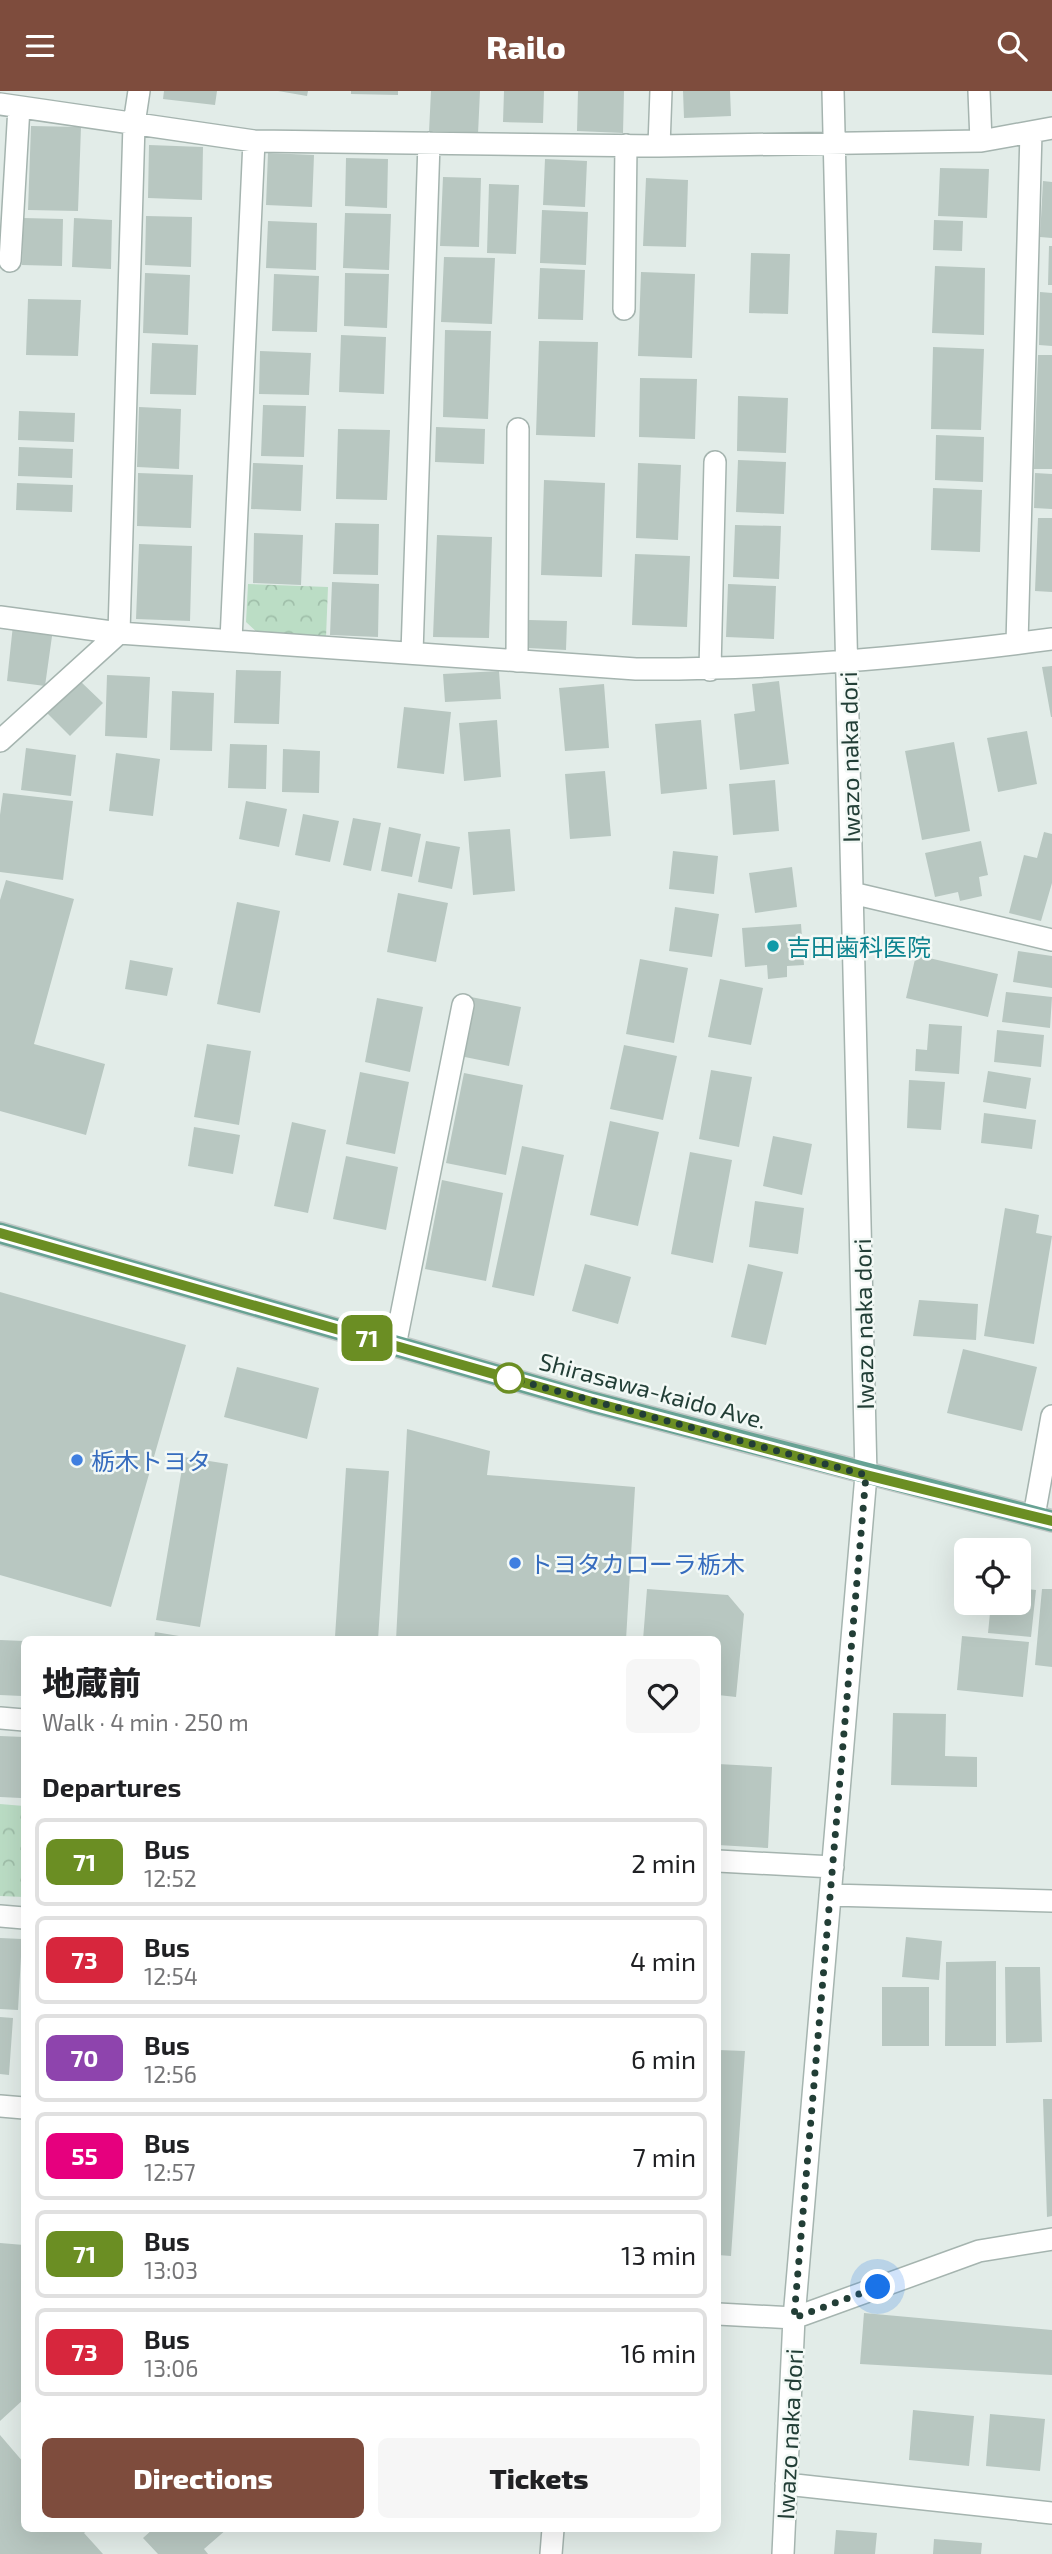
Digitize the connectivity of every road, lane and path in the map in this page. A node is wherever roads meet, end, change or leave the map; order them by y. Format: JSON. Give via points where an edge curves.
{"nodes":[{"id":1,"x":139,"y":91,"type":"edge"},
{"id":2,"x":662,"y":91,"type":"edge"},
{"id":3,"x":832,"y":91,"type":"edge"},
{"id":4,"x":979,"y":91,"type":"edge"},
{"id":5,"x":10,"y":106,"type":"edge"},
{"id":6,"x":134,"y":124,"type":"junction"},
{"id":7,"x":1052,"y":128,"type":"edge"},
{"id":8,"x":1031,"y":132,"type":"junction"},
{"id":9,"x":254,"y":141,"type":"junction"},
{"id":10,"x":981,"y":141,"type":"junction"},
{"id":11,"x":429,"y":143,"type":"junction"},
{"id":12,"x":834,"y":143,"type":"junction"},
{"id":13,"x":626,"y":145,"type":"junction"},
{"id":14,"x":659,"y":146,"type":"junction"},
{"id":15,"x":10,"y":261,"type":"dead end"},
{"id":16,"x":624,"y":309,"type":"dead end"},
{"id":17,"x":518,"y":429,"type":"dead end"},
{"id":18,"x":715,"y":462,"type":"dead end"},
{"id":19,"x":0,"y":617,"type":"edge"},
{"id":20,"x":119,"y":633,"type":"junction"},
{"id":21,"x":1052,"y":639,"type":"edge"},
{"id":22,"x":231,"y":640,"type":"junction"},
{"id":23,"x":1017,"y":643,"type":"junction"},
{"id":24,"x":412,"y":653,"type":"junction"},
{"id":25,"x":517,"y":661,"type":"junction"},
{"id":26,"x":847,"y":662,"type":"junction"},
{"id":27,"x":710,"y":670,"type":"junction"},
{"id":28,"x":0,"y":741,"type":"edge"},
{"id":29,"x":852,"y":893,"type":"junction"},
{"id":30,"x":1052,"y":940,"type":"edge"},
{"id":31,"x":463,"y":1005,"type":"dead end"},
{"id":32,"x":0,"y":1233,"type":"edge"},
{"id":33,"x":395,"y":1346,"type":"junction"},
{"id":34,"x":1052,"y":1416,"type":"edge"},
{"id":35,"x":866,"y":1475,"type":"junction"},
{"id":36,"x":1043,"y":1519,"type":"edge"},
{"id":37,"x":0,"y":1718,"type":"edge"},
{"id":38,"x":21,"y":1720,"type":"edge"},
{"id":39,"x":721,"y":1861,"type":"edge"},
{"id":40,"x":833,"y":1867,"type":"junction"},
{"id":41,"x":830,"y":1895,"type":"junction"},
{"id":42,"x":1052,"y":1901,"type":"edge"},
{"id":43,"x":0,"y":1916,"type":"edge"},
{"id":44,"x":21,"y":1917,"type":"edge"},
{"id":45,"x":0,"y":2106,"type":"edge"},
{"id":46,"x":21,"y":2108,"type":"edge"},
{"id":47,"x":1052,"y":2239,"type":"edge"},
{"id":48,"x":721,"y":2314,"type":"edge"},
{"id":49,"x":794,"y":2318,"type":"junction"},
{"id":50,"x":786,"y":2484,"type":"junction"},
{"id":51,"x":1052,"y":2513,"type":"edge"},
{"id":52,"x":553,"y":2532,"type":"edge"},
{"id":53,"x":551,"y":2554,"type":"edge"},
{"id":54,"x":783,"y":2554,"type":"edge"}],
"edges":[{"from":1,"to":6,"type":"street"},
{"from":2,"to":14,"type":"street"},
{"from":3,"to":12,"type":"street","name":"Iwazo naka dori"},
{"from":4,"to":10,"type":"street"},
{"from":5,"to":6,"type":"street"},
{"from":5,"to":15,"type":"street"},
{"from":6,"to":9,"type":"street"},
{"from":6,"to":20,"type":"street"},
{"from":7,"to":8,"type":"street"},
{"from":8,"to":10,"type":"street"},
{"from":8,"to":23,"type":"street"},
{"from":9,"to":11,"type":"street"},
{"from":9,"to":22,"type":"street"},
{"from":10,"to":12,"type":"street"},
{"from":11,"to":13,"type":"street"},
{"from":11,"to":24,"type":"street"},
{"from":12,"to":14,"type":"street"},
{"from":12,"to":26,"type":"street","name":"Iwazo naka dori"},
{"from":13,"to":14,"type":"street"},
{"from":13,"to":16,"type":"street"},
{"from":17,"to":25,"type":"street"},
{"from":18,"to":27,"type":"street"},
{"from":19,"to":20,"type":"street"},
{"from":20,"to":22,"type":"street"},
{"from":20,"to":28,"type":"street"},
{"from":21,"to":23,"type":"street"},
{"from":22,"to":24,"type":"street"},
{"from":23,"to":26,"type":"street"},
{"from":24,"to":25,"type":"street"},
{"from":25,"to":27,"type":"street"},
{"from":26,"to":27,"type":"street"},
{"from":26,"to":29,"type":"street","name":"Iwazo naka dori"},
{"from":29,"to":30,"type":"street"},
{"from":29,"to":35,"type":"street","name":"Iwazo naka dori"},
{"from":31,"to":33,"type":"street"},
{"from":32,"to":33,"type":"main road","name":"Shirasawa-kaido Ave."},
{"from":33,"to":35,"type":"main road","name":"Shirasawa-kaido Ave."},
{"from":34,"to":36,"type":"street"},
{"from":35,"to":36,"type":"main road","name":"Shirasawa-kaido Ave."},
{"from":35,"to":40,"type":"street","name":"Iwazo naka dori"},
{"from":37,"to":38,"type":"street"},
{"from":39,"to":40,"type":"street"},
{"from":40,"to":41,"type":"street","name":"Iwazo naka dori"},
{"from":41,"to":42,"type":"street"},
{"from":41,"to":49,"type":"street","name":"Iwazo naka dori"},
{"from":43,"to":44,"type":"street"},
{"from":45,"to":46,"type":"street"},
{"from":47,"to":49,"type":"street","via":[[979,2251]]},
{"from":48,"to":49,"type":"street"},
{"from":49,"to":50,"type":"street","name":"Iwazo naka dori"},
{"from":50,"to":51,"type":"street"},
{"from":50,"to":54,"type":"street","name":"Iwazo naka dori"},
{"from":52,"to":53,"type":"street"}]}
